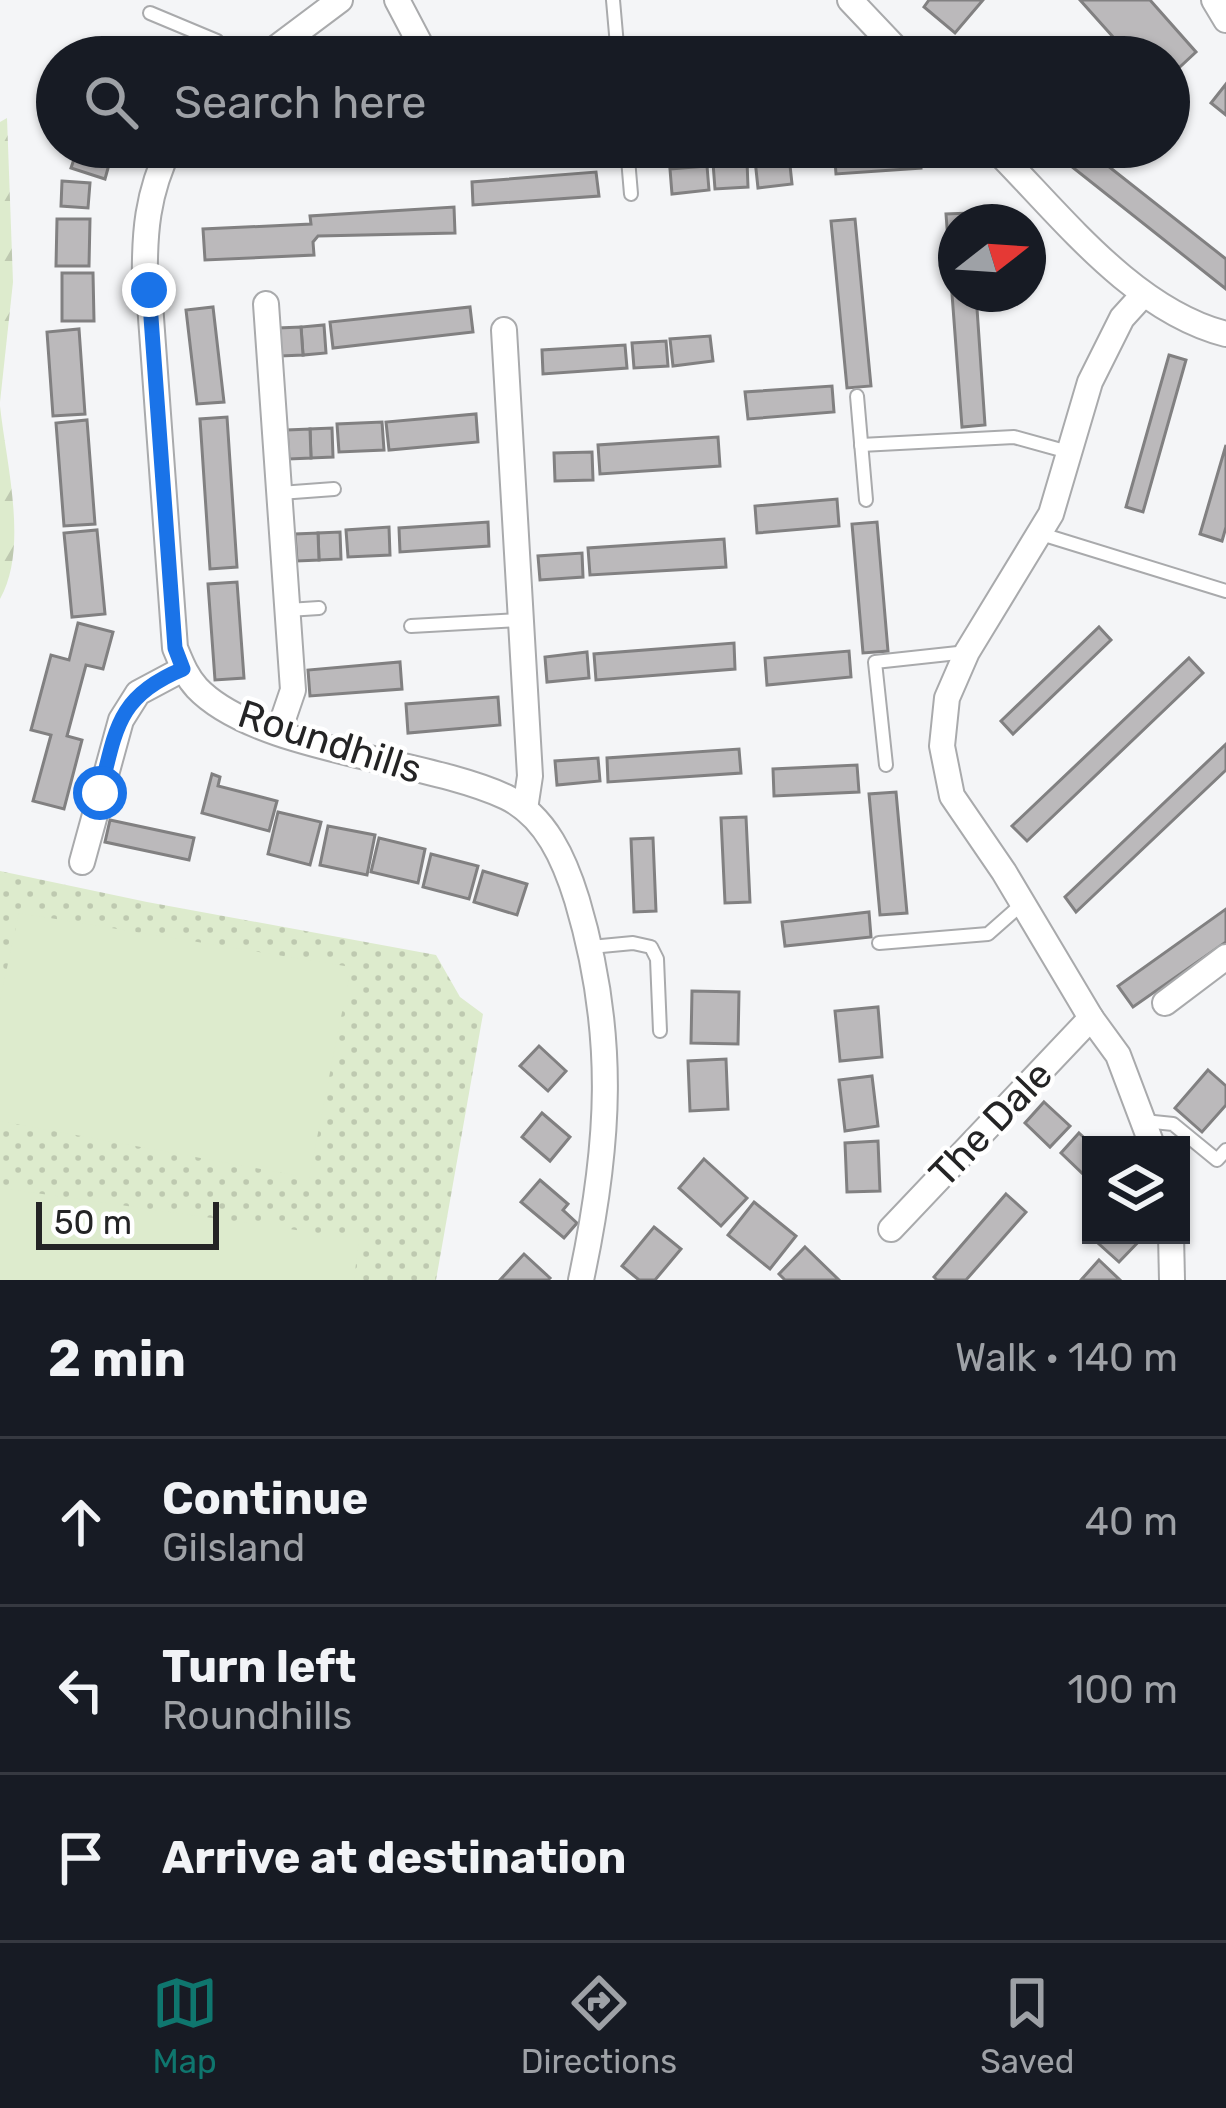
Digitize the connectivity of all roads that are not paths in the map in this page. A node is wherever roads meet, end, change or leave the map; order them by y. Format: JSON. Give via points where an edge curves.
{"nodes":[{"id":1,"x":340,"y":0,"type":"edge"},
{"id":2,"x":397,"y":0,"type":"edge"},
{"id":3,"x":613,"y":0,"type":"edge"},
{"id":4,"x":850,"y":0,"type":"edge"},
{"id":5,"x":1214,"y":0,"type":"edge"},
{"id":6,"x":150,"y":13,"type":"dead end"},
{"id":7,"x":1226,"y":20,"type":"edge"},
{"id":8,"x":205,"y":36,"type":"edge"},
{"id":9,"x":292,"y":36,"type":"edge"},
{"id":10,"x":416,"y":36,"type":"edge"},
{"id":11,"x":616,"y":36,"type":"edge"},
{"id":12,"x":884,"y":36,"type":"edge"},
{"id":13,"x":160,"y":168,"type":"edge"},
{"id":14,"x":629,"y":168,"type":"edge"},
{"id":15,"x":1014,"y":168,"type":"edge"},
{"id":16,"x":631,"y":194,"type":"dead end"},
{"id":17,"x":1142,"y":296,"type":"junction"},
{"id":18,"x":266,"y":304,"type":"dead end"},
{"id":19,"x":504,"y":330,"type":"dead end"},
{"id":20,"x":1226,"y":334,"type":"edge"},
{"id":21,"x":857,"y":396,"type":"dead end"},
{"id":22,"x":861,"y":445,"type":"junction"},
{"id":23,"x":1072,"y":453,"type":"junction"},
{"id":24,"x":334,"y":489,"type":"dead end"},
{"id":25,"x":280,"y":493,"type":"junction"},
{"id":26,"x":866,"y":500,"type":"dead end"},
{"id":27,"x":1038,"y":533,"type":"junction"},
{"id":28,"x":1226,"y":591,"type":"edge"},
{"id":29,"x":319,"y":608,"type":"dead end"},
{"id":30,"x":287,"y":610,"type":"junction"},
{"id":31,"x":520,"y":620,"type":"junction"},
{"id":32,"x":410,"y":626,"type":"dead end"},
{"id":33,"x":967,"y":652,"type":"junction"},
{"id":34,"x":183,"y":669,"type":"junction"},
{"id":35,"x":279,"y":731,"type":"junction"},
{"id":36,"x":886,"y":764,"type":"dead end"},
{"id":37,"x":524,"y":809,"type":"junction"},
{"id":38,"x":82,"y":862,"type":"dead end"},
{"id":39,"x":1023,"y":903,"type":"junction"},
{"id":40,"x":879,"y":944,"type":"dead end"},
{"id":41,"x":591,"y":947,"type":"junction"},
{"id":42,"x":1226,"y":957,"type":"edge"},
{"id":43,"x":1165,"y":1003,"type":"dead end"},
{"id":44,"x":1090,"y":1018,"type":"junction"},
{"id":45,"x":660,"y":1031,"type":"dead end"},
{"id":46,"x":1148,"y":1133,"type":"edge"},
{"id":47,"x":1226,"y":1150,"type":"edge"},
{"id":48,"x":891,"y":1229,"type":"dead end"},
{"id":49,"x":1171,"y":1244,"type":"edge"},
{"id":50,"x":581,"y":1280,"type":"edge"},
{"id":51,"x":1172,"y":1280,"type":"edge"}],
"edges":[{"from":1,"to":9,"type":"street"},
{"from":2,"to":10,"type":"street"},
{"from":3,"to":11,"type":"lane"},
{"from":4,"to":12,"type":"street"},
{"from":5,"to":7,"type":"street"},
{"from":6,"to":8,"type":"lane"},
{"from":13,"to":34,"type":"street","via":[[144,228],[145,284]]},
{"from":14,"to":16,"type":"lane"},
{"from":15,"to":17,"type":"street"},
{"from":17,"to":20,"type":"street"},
{"from":17,"to":23,"type":"street","via":[[1090,382]]},
{"from":18,"to":25,"type":"street"},
{"from":19,"to":31,"type":"street"},
{"from":21,"to":22,"type":"lane"},
{"from":22,"to":23,"type":"lane","via":[[1015,437]]},
{"from":22,"to":26,"type":"lane"},
{"from":23,"to":27,"type":"street"},
{"from":24,"to":25,"type":"lane"},
{"from":25,"to":30,"type":"street"},
{"from":27,"to":28,"type":"lane"},
{"from":27,"to":33,"type":"street"},
{"from":29,"to":30,"type":"lane"},
{"from":30,"to":35,"type":"street","via":[[293,689]]},
{"from":31,"to":32,"type":"lane"},
{"from":31,"to":37,"type":"street","via":[[530,776]]},
{"from":33,"to":36,"type":"lane","via":[[875,662]]},
{"from":33,"to":39,"type":"street","via":[[947,698],[941,746],[952,796]]},
{"from":34,"to":35,"type":"street","name":"Roundhills","via":[[218,705]]},
{"from":34,"to":38,"type":"street","via":[[138,693],[121,720]]},
{"from":35,"to":37,"type":"street","name":"Roundhills"},
{"from":37,"to":41,"type":"street","name":"Roundhills","via":[[566,865]]},
{"from":39,"to":40,"type":"lane","via":[[988,934]]},
{"from":39,"to":44,"type":"street"},
{"from":41,"to":45,"type":"lane","via":[[651,946]]},
{"from":41,"to":50,"type":"street","name":"Roundhills","via":[[607,1051],[604,1144]]},
{"from":42,"to":43,"type":"street"},
{"from":44,"to":46,"type":"street","via":[[1118,1055]]},
{"from":44,"to":48,"type":"street","name":"The Dale"},
{"from":46,"to":47,"type":"lane","via":[[1173,1124],[1217,1160]]},
{"from":49,"to":51,"type":"street"}]}
